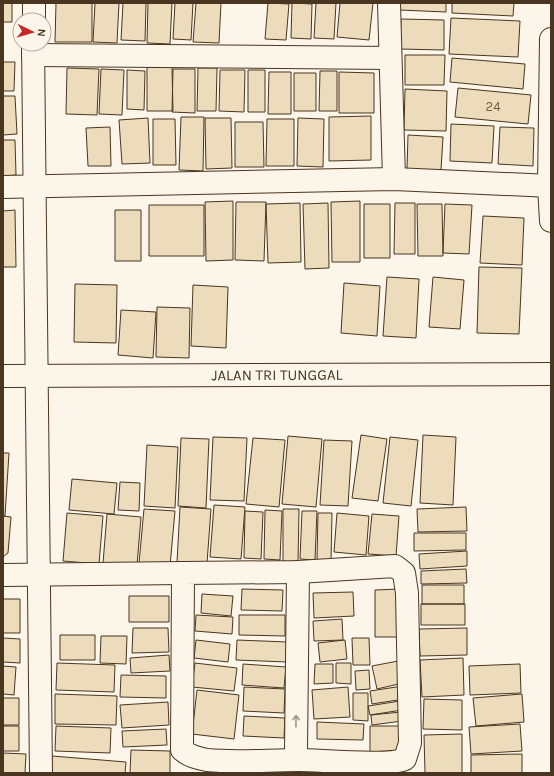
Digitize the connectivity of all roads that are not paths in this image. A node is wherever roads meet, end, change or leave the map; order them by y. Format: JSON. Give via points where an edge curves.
{"nodes":[{"id":1,"x":389,"y":3,"type":"edge"},
{"id":2,"x":551,"y":39,"type":"edge"},
{"id":3,"x":52,"y":50,"type":"edge"},
{"id":4,"x":33,"y":52,"type":"edge"},
{"id":5,"x":390,"y":58,"type":"junction"},
{"id":6,"x":394,"y":179,"type":"junction"},
{"id":7,"x":550,"y":186,"type":"edge"},
{"id":8,"x":3,"y":187,"type":"edge"},
{"id":9,"x":34,"y":188,"type":"junction"},
{"id":10,"x":551,"y":221,"type":"edge"},
{"id":11,"x":551,"y":374,"type":"edge"},
{"id":12,"x":3,"y":376,"type":"edge"},
{"id":13,"x":37,"y":376,"type":"junction"},
{"id":14,"x":298,"y":572,"type":"junction"},
{"id":15,"x":183,"y":573,"type":"junction"},
{"id":16,"x":39,"y":574,"type":"junction"},
{"id":17,"x":3,"y":575,"type":"edge"},
{"id":18,"x":309,"y":764,"type":"edge"},
{"id":19,"x":275,"y":767,"type":"edge"},
{"id":20,"x":41,"y":773,"type":"edge"}],
"edges":[{"from":1,"to":5,"type":"street"},
{"from":2,"to":7,"type":"street"},
{"from":3,"to":5,"type":"street"},
{"from":4,"to":9,"type":"street"},
{"from":5,"to":6,"type":"street"},
{"from":6,"to":7,"type":"street"},
{"from":6,"to":9,"type":"street"},
{"from":7,"to":10,"type":"street"},
{"from":8,"to":9,"type":"street"},
{"from":9,"to":13,"type":"street"},
{"from":11,"to":13,"type":"street","name":"JALAN TRI TUNGGAL"},
{"from":12,"to":13,"type":"street","name":"JALAN TRI TUNGGAL"},
{"from":13,"to":16,"type":"street"},
{"from":14,"to":15,"type":"street"},
{"from":18,"to":14,"type":"street","one_way":true,"via":[[296,750]]},
{"from":14,"to":18,"type":"street","via":[[395,566],[404,573],[407,593],[410,743],[405,759],[400,762]]},
{"from":15,"to":16,"type":"street"},
{"from":15,"to":19,"type":"street","via":[[182,750],[188,756],[207,760]]},
{"from":16,"to":17,"type":"street"},
{"from":16,"to":20,"type":"street"},
{"from":18,"to":19,"type":"street"}]}
